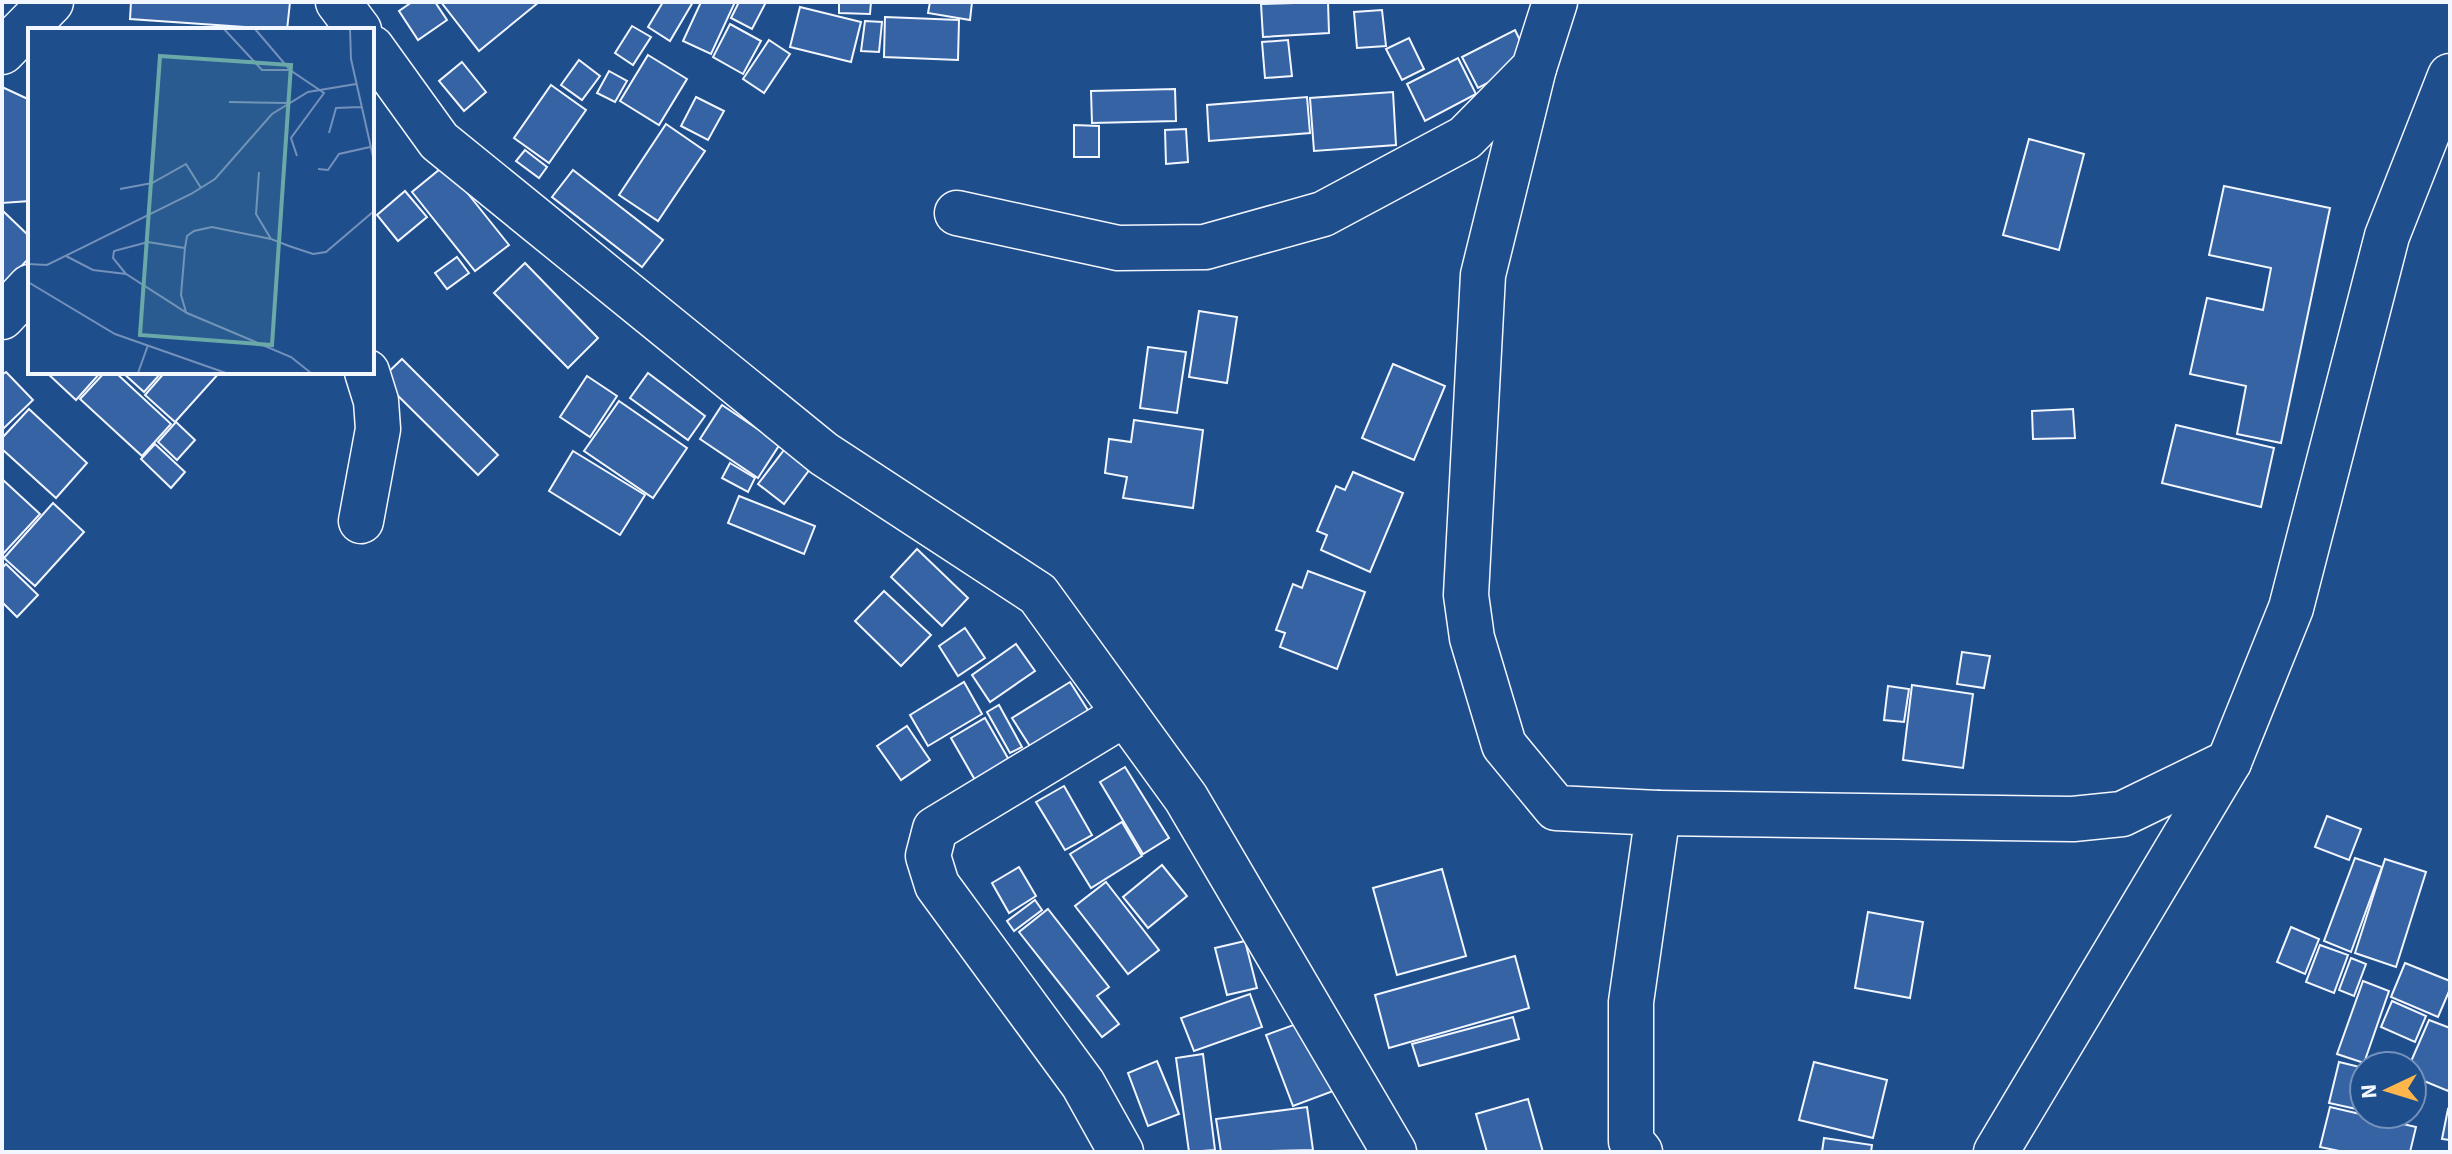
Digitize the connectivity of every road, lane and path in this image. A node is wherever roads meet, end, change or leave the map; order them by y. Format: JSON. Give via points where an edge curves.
{"nodes":[{"id":1,"x":337,"y":2,"type":"edge"},
{"id":2,"x":1555,"y":2,"type":"edge"},
{"id":3,"x":49,"y":13,"type":"edge"},
{"id":4,"x":31,"y":28,"type":"edge"},
{"id":5,"x":332,"y":28,"type":"edge"},
{"id":6,"x":357,"y":28,"type":"edge"},
{"id":7,"x":28,"y":30,"type":"edge"},
{"id":8,"x":374,"y":51,"type":"edge"},
{"id":9,"x":2,"y":52,"type":"edge"},
{"id":10,"x":1534,"y":68,"type":"junction"},
{"id":11,"x":2450,"y":76,"type":"edge"},
{"id":12,"x":957,"y":213,"type":"dead end"},
{"id":13,"x":28,"y":289,"type":"edge"},
{"id":14,"x":2,"y":317,"type":"edge"},
{"id":15,"x":368,"y":374,"type":"edge"},
{"id":16,"x":361,"y":521,"type":"dead end"},
{"id":17,"x":1125,"y":714,"type":"junction"},
{"id":18,"x":2229,"y":762,"type":"junction"},
{"id":19,"x":1658,"y":813,"type":"junction"},
{"id":20,"x":1121,"y":1152,"type":"edge"},
{"id":21,"x":1394,"y":1152,"type":"edge"},
{"id":22,"x":1640,"y":1152,"type":"edge"},
{"id":23,"x":1996,"y":1152,"type":"edge"}],
"edges":[{"from":1,"to":5,"type":"street"},
{"from":1,"to":6,"type":"street"},
{"from":2,"to":10,"type":"street"},
{"from":3,"to":4,"type":"street"},
{"from":7,"to":9,"type":"street"},
{"from":8,"to":17,"type":"street","via":[[439,141],[824,454],[1038,594]]},
{"from":10,"to":12,"type":"street","via":[[1465,138],[1323,214],[1205,247],[1118,248]]},
{"from":10,"to":19,"type":"street","via":[[1483,275],[1466,595],[1472,638],[1504,745],[1556,808]]},
{"from":11,"to":18,"type":"street","via":[[2387,236],[2291,608]]},
{"from":13,"to":14,"type":"street"},
{"from":15,"to":16,"type":"street","via":[[378,429]]},
{"from":17,"to":20,"type":"street","via":[[935,829],[928,856],[937,885],[1083,1084]]},
{"from":17,"to":21,"type":"street","via":[[1186,798]]},
{"from":18,"to":19,"type":"street","via":[[2122,814],[2073,819]]},
{"from":18,"to":23,"type":"street"},
{"from":19,"to":22,"type":"street","via":[[1631,1002],[1631,1141]]}]}
